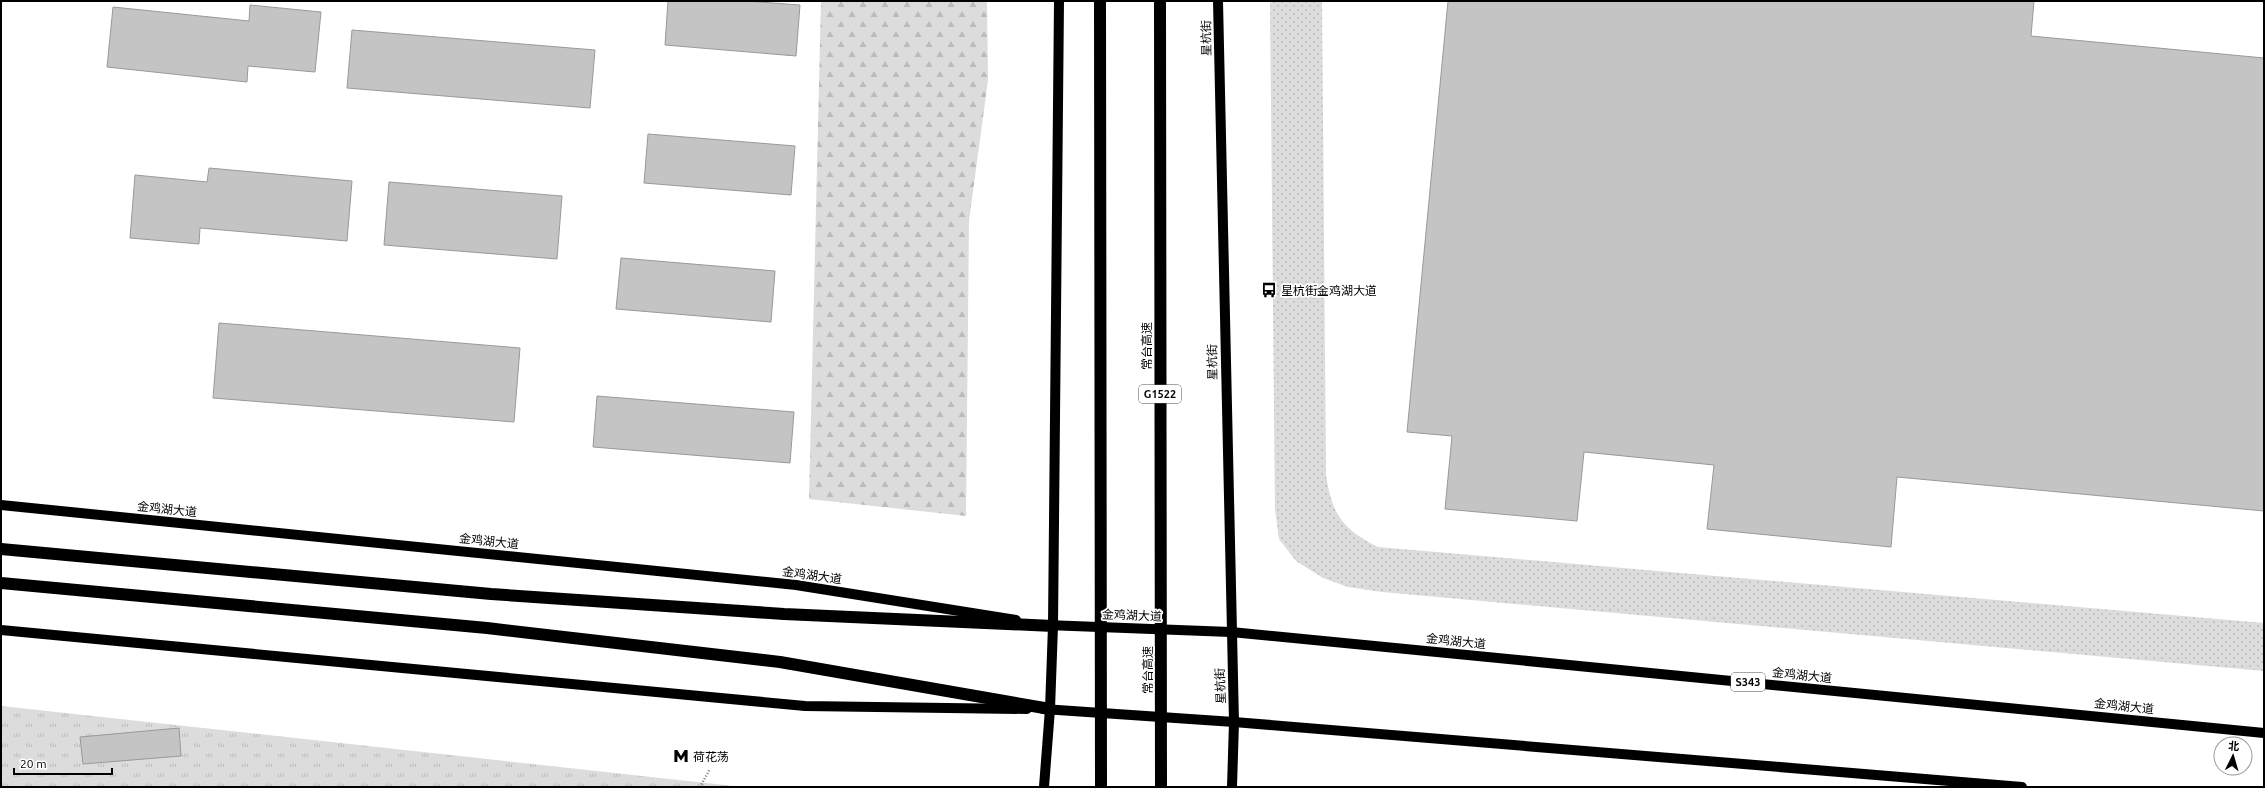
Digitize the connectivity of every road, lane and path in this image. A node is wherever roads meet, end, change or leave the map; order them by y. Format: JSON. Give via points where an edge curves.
{"nodes":[{"id":1,"x":1059,"y":1,"type":"edge"},
{"id":2,"x":1100,"y":1,"type":"edge"},
{"id":3,"x":1160,"y":1,"type":"edge"},
{"id":4,"x":1218,"y":1,"type":"edge"},
{"id":5,"x":1,"y":506,"type":"edge"},
{"id":6,"x":1,"y":549,"type":"edge"},
{"id":7,"x":1,"y":583,"type":"edge"},
{"id":8,"x":1053,"y":626,"type":"junction"},
{"id":9,"x":1,"y":630,"type":"edge"},
{"id":10,"x":1231,"y":632,"type":"junction"},
{"id":11,"x":1050,"y":709,"type":"junction"},
{"id":12,"x":1234,"y":722,"type":"junction"},
{"id":13,"x":2264,"y":733,"type":"edge"},
{"id":14,"x":710,"y":769,"type":"dead end"},
{"id":15,"x":700,"y":787,"type":"edge"},
{"id":16,"x":1044,"y":787,"type":"edge"},
{"id":17,"x":1101,"y":787,"type":"edge"},
{"id":18,"x":1161,"y":787,"type":"edge"},
{"id":19,"x":1232,"y":787,"type":"edge"},
{"id":20,"x":2022,"y":787,"type":"edge"}],
"edges":[{"from":1,"to":8,"type":"main road"},
{"from":2,"to":17,"type":"highway"},
{"from":3,"to":18,"type":"highway","name":"常台高速","number":"G1522"},
{"from":4,"to":10,"type":"main road","name":"星杭街"},
{"from":5,"to":8,"type":"main road","name":"金鸡湖大道","via":[[796,585]]},
{"from":6,"to":8,"type":"highway","via":[[491,594],[784,614]]},
{"from":7,"to":11,"type":"highway","via":[[487,628],[780,662]]},
{"from":8,"to":10,"type":"main road","name":"金鸡湖大道"},
{"from":8,"to":11,"type":"main road"},
{"from":9,"to":11,"type":"main road","via":[[805,706]]},
{"from":10,"to":12,"type":"main road","name":"星杭街"},
{"from":10,"to":13,"type":"main road","name":"金鸡湖大道","number":"S343"},
{"from":11,"to":12,"type":"main road"},
{"from":11,"to":16,"type":"main road"},
{"from":12,"to":19,"type":"main road","name":"星杭街"},
{"from":12,"to":20,"type":"main road"},
{"from":14,"to":15,"type":"path"}]}
